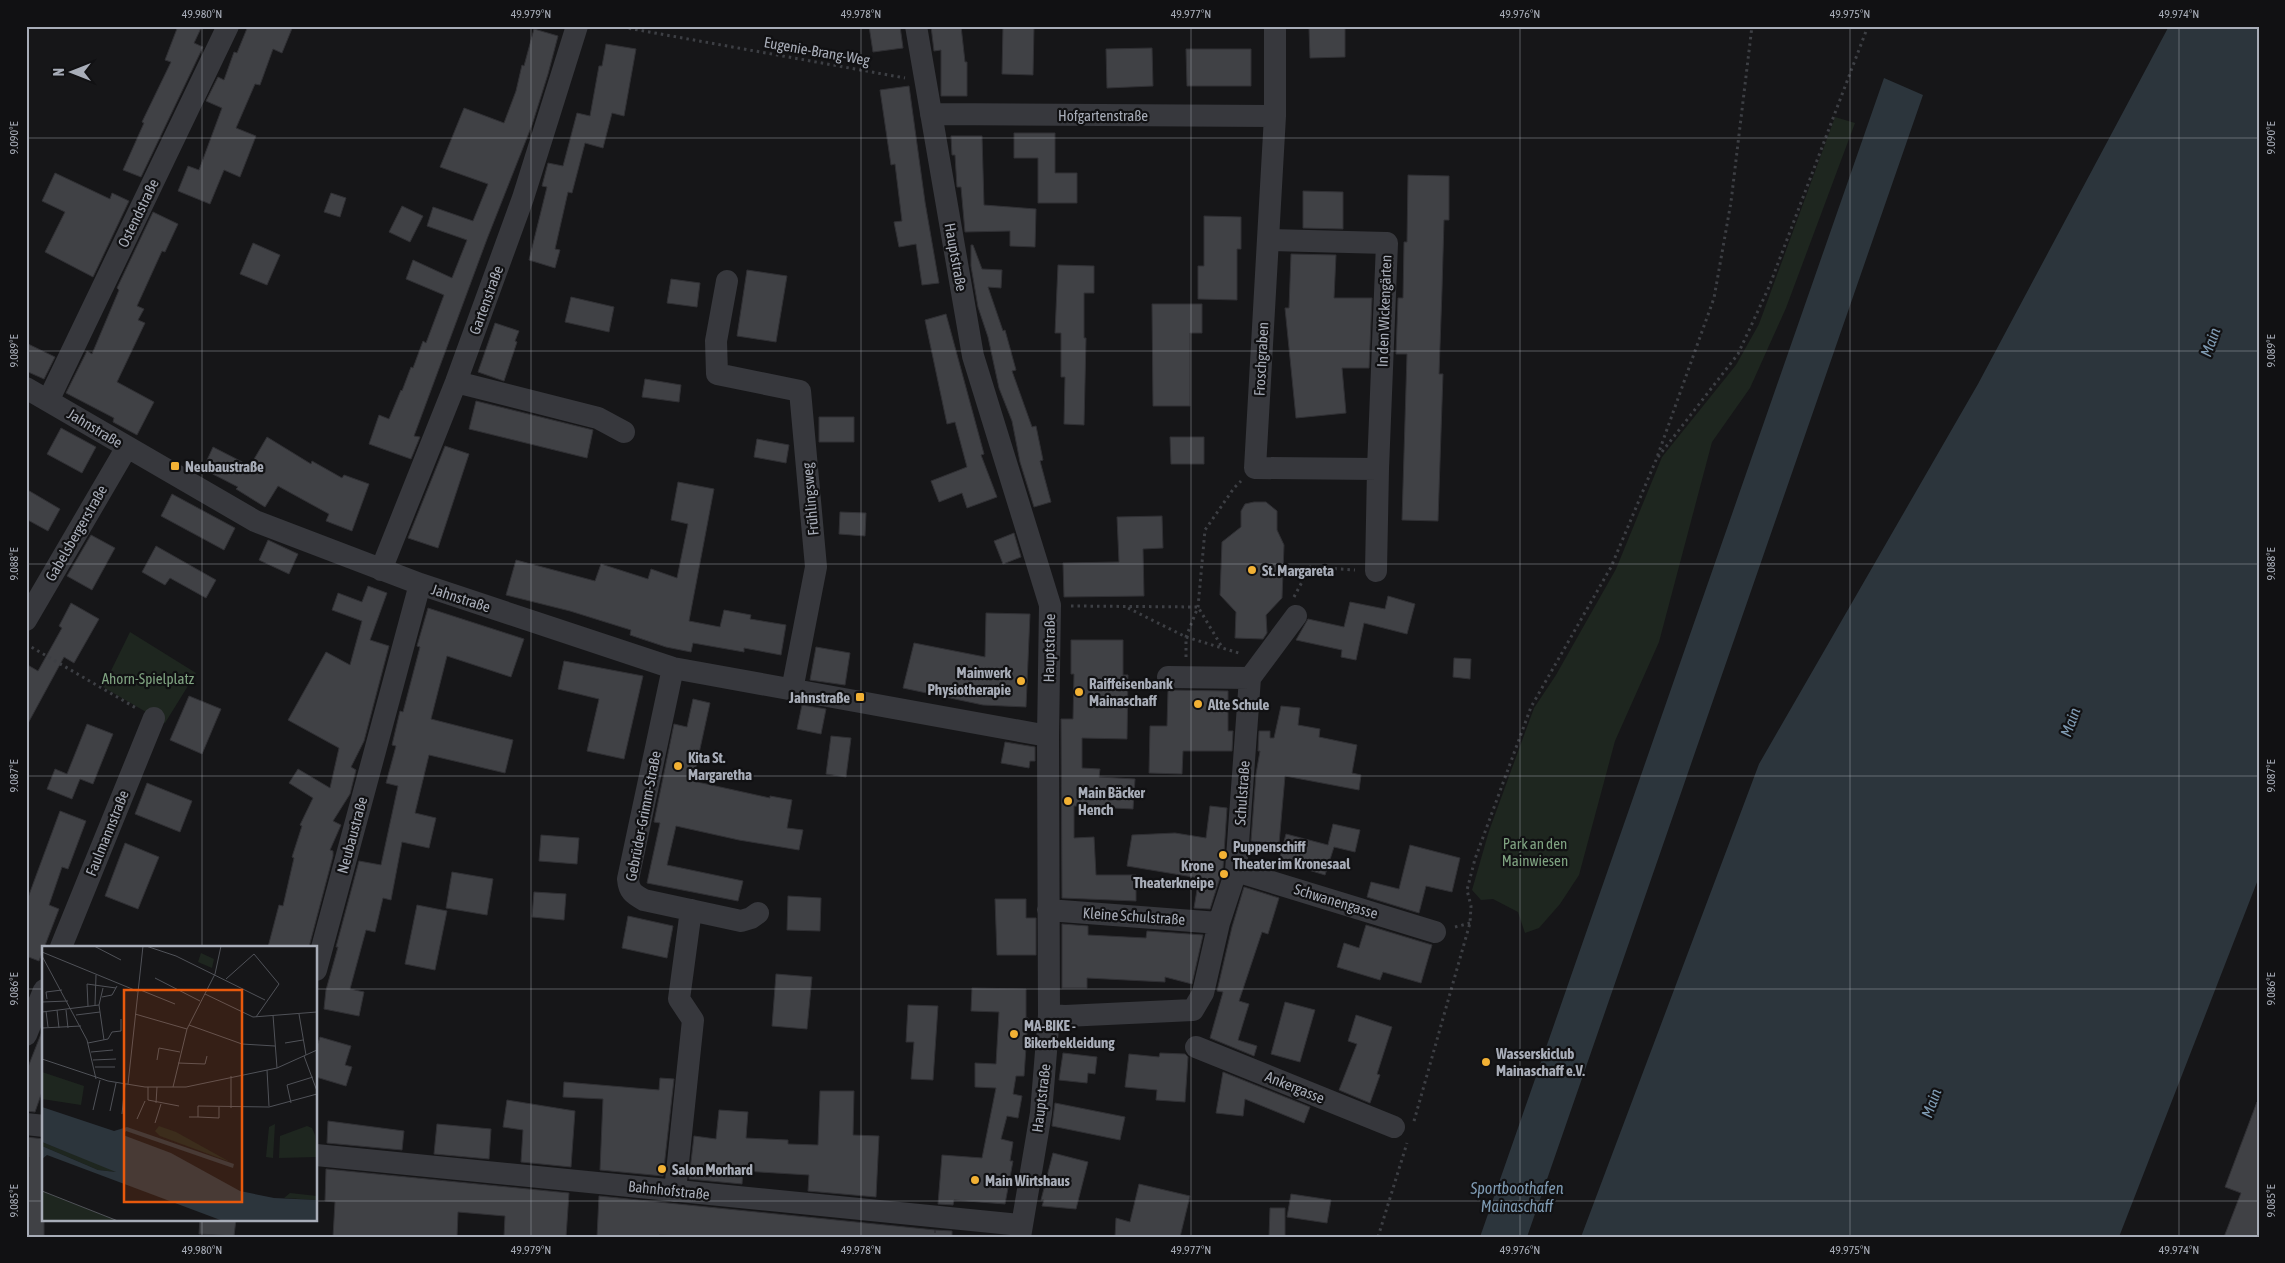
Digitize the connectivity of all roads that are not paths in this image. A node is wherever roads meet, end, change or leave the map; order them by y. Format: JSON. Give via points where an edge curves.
{"nodes":[{"id":1,"x":228,"y":26,"type":"edge"},
{"id":2,"x":577,"y":26,"type":"edge"},
{"id":3,"x":916,"y":26,"type":"edge"},
{"id":4,"x":1275,"y":26,"type":"edge"},
{"id":5,"x":930,"y":114,"type":"junction"},
{"id":6,"x":1275,"y":116,"type":"junction"},
{"id":7,"x":1268,"y":240,"type":"junction"},
{"id":8,"x":727,"y":281,"type":"dead end"},
{"id":9,"x":456,"y":382,"type":"junction"},
{"id":10,"x":26,"y":388,"type":"edge"},
{"id":11,"x":49,"y":400,"type":"junction"},
{"id":12,"x":624,"y":432,"type":"dead end"},
{"id":13,"x":127,"y":447,"type":"junction"},
{"id":14,"x":1378,"y":469,"type":"junction"},
{"id":15,"x":382,"y":570,"type":"junction"},
{"id":16,"x":1376,"y":571,"type":"dead end"},
{"id":17,"x":420,"y":584,"type":"junction"},
{"id":18,"x":1296,"y":616,"type":"dead end"},
{"id":19,"x":26,"y":620,"type":"edge"},
{"id":20,"x":1250,"y":667,"type":"junction"},
{"id":21,"x":673,"y":668,"type":"junction"},
{"id":22,"x":1177,"y":677,"type":"road end"},
{"id":23,"x":792,"y":690,"type":"junction"},
{"id":24,"x":154,"y":718,"type":"road end"},
{"id":25,"x":1048,"y":736,"type":"junction"},
{"id":26,"x":1236,"y":871,"type":"junction"},
{"id":27,"x":691,"y":910,"type":"junction"},
{"id":28,"x":1048,"y":910,"type":"junction"},
{"id":29,"x":758,"y":913,"type":"dead end"},
{"id":30,"x":1219,"y":923,"type":"junction"},
{"id":31,"x":1435,"y":932,"type":"dead end"},
{"id":32,"x":61,"y":946,"type":"edge"},
{"id":33,"x":318,"y":963,"type":"edge"},
{"id":34,"x":42,"y":995,"type":"edge"},
{"id":35,"x":1049,"y":1015,"type":"junction"},
{"id":36,"x":26,"y":1035,"type":"edge"},
{"id":37,"x":1196,"y":1047,"type":"dead end"},
{"id":38,"x":26,"y":1124,"type":"edge"},
{"id":39,"x":42,"y":1126,"type":"edge"},
{"id":40,"x":1405,"y":1129,"type":"road end"},
{"id":41,"x":318,"y":1155,"type":"edge"},
{"id":42,"x":675,"y":1191,"type":"junction"},
{"id":43,"x":1021,"y":1231,"type":"edge"}],
"edges":[{"from":1,"to":11,"type":"street","name":"Ostendstraße"},
{"from":2,"to":9,"type":"street","name":"Gartenstraße","via":[[523,198]]},
{"from":3,"to":5,"type":"street","name":"Hauptstraße"},
{"from":4,"to":6,"type":"street","name":"Froschgraben"},
{"from":5,"to":6,"type":"street","name":"Hofgartenstraße"},
{"from":5,"to":25,"type":"street","name":"Hauptstraße","via":[[973,356],[1050,605]]},
{"from":6,"to":7,"type":"street","name":"Froschgraben"},
{"from":7,"to":14,"type":"street","name":"In den Wickengärten","via":[[1387,243]]},
{"from":7,"to":14,"type":"street","name":"Froschgraben","via":[[1255,468]]},
{"from":8,"to":23,"type":"street","name":"Frühlingsweg","via":[[716,342],[717,374],[800,391],[816,567]]},
{"from":9,"to":12,"type":"street","via":[[598,418]]},
{"from":9,"to":15,"type":"street","name":"Gartenstraße"},
{"from":10,"to":11,"type":"street","name":"Jahnstraße"},
{"from":11,"to":13,"type":"street","name":"Jahnstraße"},
{"from":13,"to":15,"type":"street","name":"Jahnstraße","via":[[255,521]]},
{"from":13,"to":19,"type":"street","name":"Gabelsbergerstraße"},
{"from":14,"to":16,"type":"street"},
{"from":15,"to":17,"type":"street","name":"Jahnstraße"},
{"from":17,"to":21,"type":"street","name":"Jahnstraße"},
{"from":17,"to":33,"type":"street","name":"Neubaustraße"},
{"from":18,"to":20,"type":"street"},
{"from":20,"to":22,"type":"street"},
{"from":20,"to":26,"type":"street","name":"Schulstraße"},
{"from":21,"to":23,"type":"street","name":"Jahnstraße"},
{"from":21,"to":27,"type":"street","name":"Gebrüder-Grimm-Straße","via":[[628,879],[632,893],[644,900]]},
{"from":23,"to":25,"type":"street","name":"Jahnstraße"},
{"from":24,"to":32,"type":"street","name":"Faulmannstraße"},
{"from":25,"to":28,"type":"street","name":"Hauptstraße"},
{"from":26,"to":30,"type":"street","name":"Schulstraße"},
{"from":26,"to":31,"type":"street","name":"Schwanengasse"},
{"from":27,"to":29,"type":"street","name":"Gebrüder-Grimm-Straße","via":[[741,921]]},
{"from":27,"to":42,"type":"street","via":[[679,999],[693,1020]]},
{"from":28,"to":30,"type":"street","name":"Kleine Schulstraße"},
{"from":28,"to":35,"type":"street","name":"Hauptstraße"},
{"from":30,"to":35,"type":"street","name":"Schulstraße","via":[[1203,993],[1193,1010]]},
{"from":34,"to":36,"type":"street"},
{"from":35,"to":43,"type":"street","name":"Hauptstraße","via":[[1041,1113]]},
{"from":37,"to":40,"type":"street","name":"Ankergasse"},
{"from":38,"to":39,"type":"street"},
{"from":41,"to":42,"type":"street","name":"Bahnhofstraße"},
{"from":42,"to":43,"type":"street","name":"Bahnhofstraße"}]}
